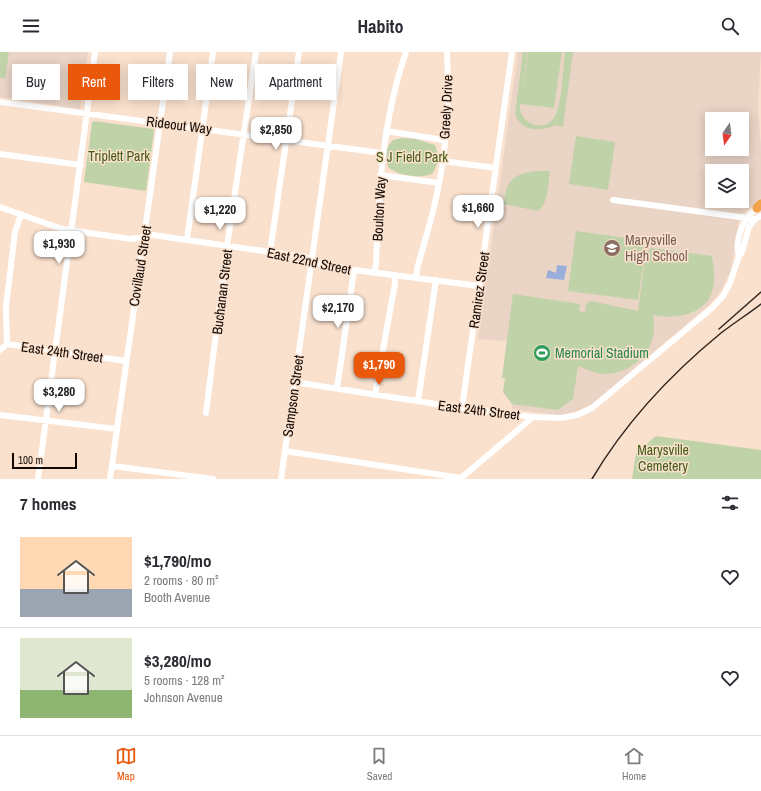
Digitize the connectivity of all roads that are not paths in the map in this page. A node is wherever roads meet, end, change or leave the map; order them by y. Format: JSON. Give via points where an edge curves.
{"nodes":[{"id":1,"x":96,"y":52,"type":"edge"},
{"id":2,"x":170,"y":52,"type":"edge"},
{"id":3,"x":213,"y":52,"type":"edge"},
{"id":4,"x":256,"y":52,"type":"edge"},
{"id":5,"x":299,"y":52,"type":"edge"},
{"id":6,"x":341,"y":52,"type":"edge"},
{"id":7,"x":406,"y":52,"type":"edge"},
{"id":8,"x":447,"y":52,"type":"edge"},
{"id":9,"x":512,"y":52,"type":"edge"},
{"id":10,"x":0,"y":102,"type":"edge"},
{"id":11,"x":88,"y":114,"type":"junction"},
{"id":12,"x":161,"y":123,"type":"junction"},
{"id":13,"x":203,"y":128,"type":"junction"},
{"id":14,"x":386,"y":131,"type":"junction"},
{"id":15,"x":244,"y":134,"type":"junction"},
{"id":16,"x":286,"y":140,"type":"junction"},
{"id":17,"x":444,"y":140,"type":"junction"},
{"id":18,"x":328,"y":145,"type":"junction"},
{"id":19,"x":382,"y":153,"type":"junction"},
{"id":20,"x":0,"y":154,"type":"edge"},
{"id":21,"x":442,"y":162,"type":"junction"},
{"id":22,"x":81,"y":165,"type":"junction"},
{"id":23,"x":496,"y":168,"type":"junction"},
{"id":24,"x":380,"y":175,"type":"junction"},
{"id":25,"x":439,"y":183,"type":"junction"},
{"id":26,"x":613,"y":200,"type":"dead end"},
{"id":27,"x":0,"y":207,"type":"edge"},
{"id":28,"x":760,"y":208,"type":"edge"},
{"id":29,"x":21,"y":214,"type":"junction"},
{"id":30,"x":746,"y":219,"type":"junction"},
{"id":31,"x":755,"y":219,"type":"junction"},
{"id":32,"x":72,"y":231,"type":"junction"},
{"id":33,"x":145,"y":236,"type":"junction"},
{"id":34,"x":187,"y":240,"type":"junction"},
{"id":35,"x":227,"y":246,"type":"junction"},
{"id":36,"x":270,"y":252,"type":"junction"},
{"id":37,"x":739,"y":256,"type":"junction"},
{"id":38,"x":313,"y":261,"type":"junction"},
{"id":39,"x":354,"y":270,"type":"junction"},
{"id":40,"x":374,"y":273,"type":"junction"},
{"id":41,"x":394,"y":275,"type":"junction"},
{"id":42,"x":416,"y":278,"type":"junction"},
{"id":43,"x":436,"y":280,"type":"junction"},
{"id":44,"x":479,"y":286,"type":"junction"},
{"id":45,"x":7,"y":344,"type":"junction"},
{"id":46,"x":0,"y":350,"type":"edge"},
{"id":47,"x":56,"y":350,"type":"junction"},
{"id":48,"x":126,"y":361,"type":"junction"},
{"id":49,"x":294,"y":382,"type":"junction"},
{"id":50,"x":337,"y":389,"type":"junction"},
{"id":51,"x":375,"y":395,"type":"junction"},
{"id":52,"x":418,"y":401,"type":"junction"},
{"id":53,"x":462,"y":408,"type":"junction"},
{"id":54,"x":206,"y":413,"type":"dead end"},
{"id":55,"x":0,"y":415,"type":"edge"},
{"id":56,"x":533,"y":417,"type":"junction"},
{"id":57,"x":45,"y":420,"type":"junction"},
{"id":58,"x":117,"y":429,"type":"junction"},
{"id":59,"x":285,"y":451,"type":"junction"},
{"id":60,"x":112,"y":466,"type":"junction"},
{"id":61,"x":38,"y":479,"type":"edge"},
{"id":62,"x":110,"y":479,"type":"edge"},
{"id":63,"x":213,"y":479,"type":"edge"},
{"id":64,"x":281,"y":479,"type":"edge"},
{"id":65,"x":461,"y":479,"type":"edge"}],
"edges":[{"from":1,"to":11,"type":"street"},
{"from":2,"to":12,"type":"street","name":"Covillaud Street"},
{"from":3,"to":13,"type":"street"},
{"from":4,"to":15,"type":"street","name":"Buchanan Street"},
{"from":5,"to":16,"type":"street"},
{"from":6,"to":18,"type":"street","name":"Sampson Street"},
{"from":7,"to":14,"type":"street","name":"Boulton Way","via":[[395,86]]},
{"from":8,"to":17,"type":"street","name":"Greely Drive","via":[[448,96]]},
{"from":9,"to":23,"type":"street","name":"Ramirez Street"},
{"from":10,"to":11,"type":"street","name":"Rideout Way"},
{"from":11,"to":12,"type":"street","name":"Rideout Way"},
{"from":11,"to":22,"type":"street"},
{"from":12,"to":13,"type":"street","name":"Rideout Way"},
{"from":12,"to":33,"type":"street","name":"Covillaud Street"},
{"from":13,"to":15,"type":"street","name":"Rideout Way"},
{"from":13,"to":34,"type":"street"},
{"from":14,"to":17,"type":"street"},
{"from":14,"to":19,"type":"street","name":"Boulton Way"},
{"from":15,"to":16,"type":"street","name":"Rideout Way"},
{"from":15,"to":35,"type":"street","name":"Buchanan Street"},
{"from":16,"to":18,"type":"street","name":"Rideout Way"},
{"from":16,"to":36,"type":"street"},
{"from":17,"to":21,"type":"street","name":"Greely Drive"},
{"from":18,"to":19,"type":"street","name":"Rideout Way"},
{"from":18,"to":38,"type":"street","name":"Sampson Street"},
{"from":19,"to":24,"type":"street","name":"Boulton Way"},
{"from":20,"to":22,"type":"street"},
{"from":21,"to":23,"type":"street"},
{"from":21,"to":25,"type":"street","name":"Greely Drive"},
{"from":22,"to":32,"type":"street"},
{"from":23,"to":44,"type":"street","name":"Ramirez Street"},
{"from":24,"to":25,"type":"street"},
{"from":24,"to":40,"type":"street","name":"Boulton Way"},
{"from":25,"to":42,"type":"street","name":"Greely Drive","via":[[416,269]]},
{"from":26,"to":30,"type":"street"},
{"from":27,"to":29,"type":"street","name":"East 22nd Street"},
{"from":28,"to":30,"type":"street"},
{"from":28,"to":31,"type":"street"},
{"from":29,"to":32,"type":"street","name":"East 22nd Street"},
{"from":29,"to":45,"type":"street","via":[[15,232],[6,306]]},
{"from":30,"to":31,"type":"street"},
{"from":30,"to":37,"type":"street","via":[[739,237]]},
{"from":31,"to":37,"type":"street","name":"East 24th Street","via":[[749,227]]},
{"from":32,"to":33,"type":"street","name":"East 22nd Street","via":[[130,239]]},
{"from":32,"to":47,"type":"street"},
{"from":33,"to":34,"type":"street","name":"East 22nd Street"},
{"from":33,"to":48,"type":"street","name":"Covillaud Street"},
{"from":34,"to":35,"type":"street","name":"East 22nd Street"},
{"from":35,"to":36,"type":"street","name":"East 22nd Street"},
{"from":35,"to":54,"type":"street","name":"Buchanan Street"},
{"from":36,"to":38,"type":"street","name":"East 22nd Street","via":[[305,257]]},
{"from":37,"to":56,"type":"street","name":"East 24th Street","via":[[727,289],[712,308],[592,408],[577,415],[561,418]]},
{"from":38,"to":39,"type":"street","name":"East 22nd Street"},
{"from":38,"to":49,"type":"street","name":"Sampson Street"},
{"from":39,"to":40,"type":"street","name":"East 22nd Street"},
{"from":39,"to":50,"type":"street"},
{"from":40,"to":41,"type":"street","name":"East 22nd Street"},
{"from":41,"to":42,"type":"street","name":"East 22nd Street"},
{"from":41,"to":51,"type":"street","via":[[395,284]]},
{"from":42,"to":43,"type":"street","name":"East 22nd Street"},
{"from":43,"to":44,"type":"street","name":"East 22nd Street"},
{"from":43,"to":52,"type":"street"},
{"from":44,"to":53,"type":"street","name":"Ramirez Street"},
{"from":45,"to":46,"type":"street","name":"East 24th Street"},
{"from":45,"to":47,"type":"street","name":"East 24th Street"},
{"from":47,"to":48,"type":"street","name":"East 24th Street"},
{"from":47,"to":57,"type":"street"},
{"from":48,"to":58,"type":"street","name":"Covillaud Street"},
{"from":49,"to":50,"type":"street","name":"East 24th Street"},
{"from":49,"to":59,"type":"street","name":"Sampson Street"},
{"from":50,"to":51,"type":"street","name":"East 24th Street"},
{"from":51,"to":52,"type":"street","name":"East 24th Street"},
{"from":52,"to":53,"type":"street","name":"East 24th Street"},
{"from":53,"to":56,"type":"street","name":"East 24th Street"},
{"from":55,"to":57,"type":"street"},
{"from":56,"to":65,"type":"street"},
{"from":57,"to":58,"type":"street"},
{"from":57,"to":61,"type":"street"},
{"from":58,"to":60,"type":"street","name":"Covillaud Street"},
{"from":59,"to":64,"type":"street","name":"Sampson Street"},
{"from":59,"to":65,"type":"street"},
{"from":60,"to":62,"type":"street","name":"Covillaud Street"},
{"from":60,"to":63,"type":"street"}]}
